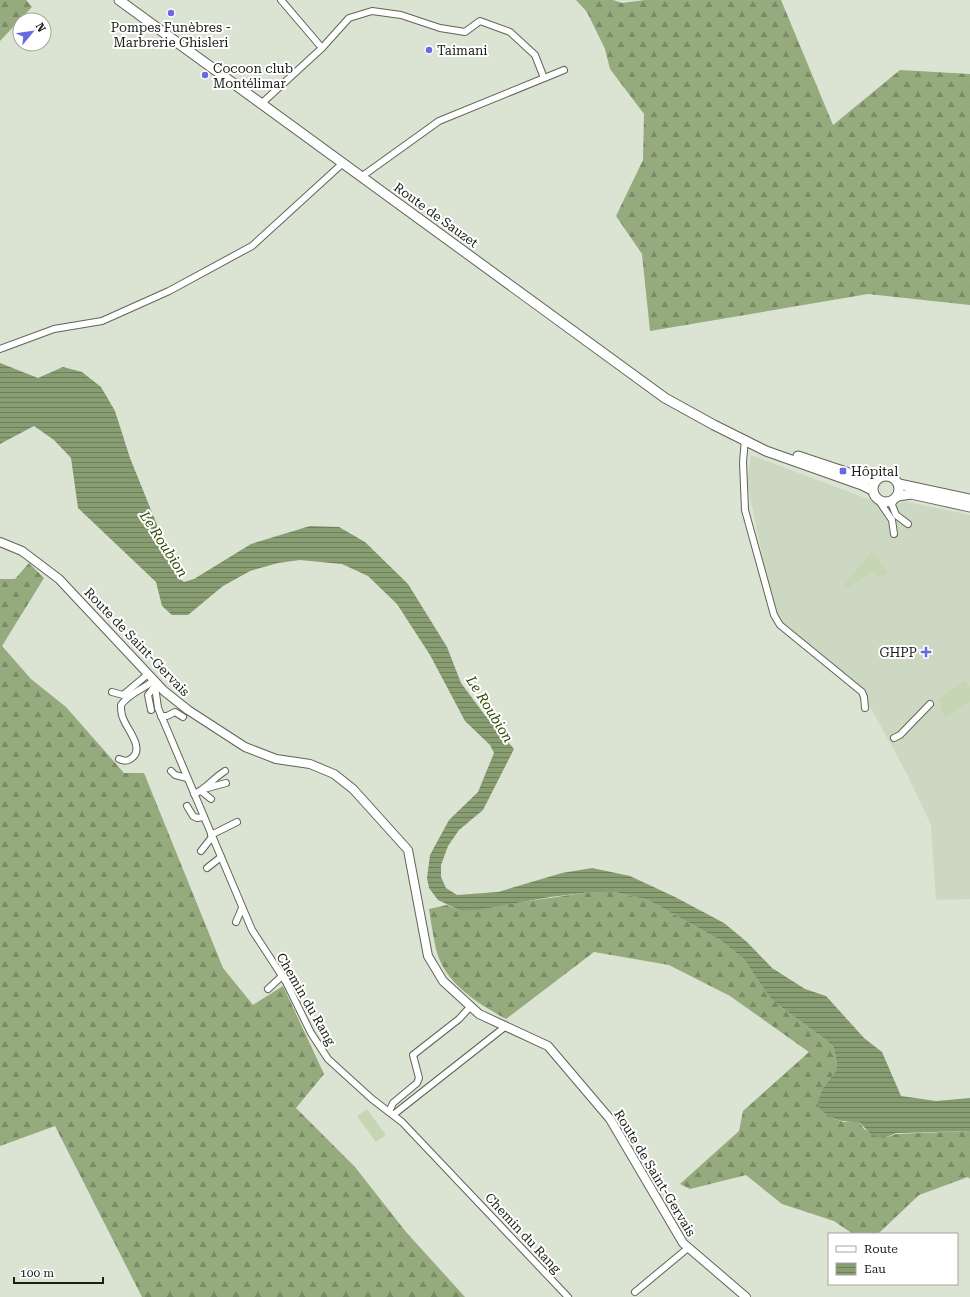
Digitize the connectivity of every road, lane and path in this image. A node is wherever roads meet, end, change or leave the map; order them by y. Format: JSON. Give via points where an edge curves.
{"nodes":[{"id":1,"x":119,"y":0,"type":"edge"},
{"id":2,"x":281,"y":0,"type":"edge"},
{"id":3,"x":322,"y":48,"type":"junction"},
{"id":4,"x":564,"y":70,"type":"dead end"},
{"id":5,"x":544,"y":78,"type":"junction"},
{"id":6,"x":261,"y":104,"type":"junction"},
{"id":7,"x":343,"y":163,"type":"junction"},
{"id":8,"x":361,"y":177,"type":"junction"},
{"id":9,"x":0,"y":349,"type":"edge"},
{"id":10,"x":745,"y":439,"type":"junction"},
{"id":11,"x":876,"y":480,"type":"junction"},
{"id":12,"x":899,"y":484,"type":"junction"},
{"id":13,"x":875,"y":494,"type":"junction"},
{"id":14,"x":896,"y":498,"type":"junction"},
{"id":15,"x":970,"y":499,"type":"edge"},
{"id":16,"x":970,"y":507,"type":"edge"},
{"id":17,"x":908,"y":524,"type":"dead end"},
{"id":18,"x":894,"y":534,"type":"dead end"},
{"id":19,"x":0,"y":542,"type":"edge"},
{"id":20,"x":153,"y":681,"type":"junction"},
{"id":21,"x":112,"y":692,"type":"dead end"},
{"id":22,"x":930,"y":704,"type":"dead end"},
{"id":23,"x":865,"y":708,"type":"dead end"},
{"id":24,"x":151,"y":710,"type":"dead end"},
{"id":25,"x":161,"y":716,"type":"junction"},
{"id":26,"x":183,"y":717,"type":"dead end"},
{"id":27,"x":894,"y":738,"type":"dead end"},
{"id":28,"x":119,"y":760,"type":"dead end"},
{"id":29,"x":225,"y":770,"type":"dead end"},
{"id":30,"x":171,"y":771,"type":"dead end"},
{"id":31,"x":187,"y":778,"type":"junction"},
{"id":32,"x":226,"y":783,"type":"dead end"},
{"id":33,"x":202,"y":790,"type":"junction"},
{"id":34,"x":194,"y":794,"type":"junction"},
{"id":35,"x":211,"y":799,"type":"dead end"},
{"id":36,"x":187,"y":806,"type":"dead end"},
{"id":37,"x":204,"y":817,"type":"junction"},
{"id":38,"x":237,"y":822,"type":"dead end"},
{"id":39,"x":212,"y":836,"type":"junction"},
{"id":40,"x":201,"y":851,"type":"dead end"},
{"id":41,"x":221,"y":857,"type":"junction"},
{"id":42,"x":207,"y":868,"type":"dead end"},
{"id":43,"x":242,"y":908,"type":"junction"},
{"id":44,"x":236,"y":922,"type":"dead end"},
{"id":45,"x":272,"y":961,"type":"junction"},
{"id":46,"x":267,"y":966,"type":"dead end"},
{"id":47,"x":282,"y":976,"type":"junction"},
{"id":48,"x":268,"y":989,"type":"dead end"},
{"id":49,"x":471,"y":1006,"type":"junction"},
{"id":50,"x":506,"y":1026,"type":"junction"},
{"id":51,"x":391,"y":1113,"type":"junction"},
{"id":52,"x":688,"y":1248,"type":"junction"},
{"id":53,"x":635,"y":1292,"type":"dead end"},
{"id":54,"x":568,"y":1297,"type":"edge"},
{"id":55,"x":746,"y":1297,"type":"edge"}],
"edges":[{"from":1,"to":6,"type":"main road","name":"Route de Sauzet"},
{"from":2,"to":3,"type":"street"},
{"from":3,"to":5,"type":"street","via":[[349,18],[372,11],[401,15],[440,28],[464,32],[480,21],[510,32],[536,55]]},
{"from":3,"to":6,"type":"street"},
{"from":4,"to":5,"type":"street"},
{"from":5,"to":8,"type":"street","via":[[438,121]]},
{"from":6,"to":7,"type":"main road","name":"Route de Sauzet"},
{"from":7,"to":8,"type":"main road","name":"Route de Sauzet"},
{"from":7,"to":9,"type":"street","via":[[245,250],[169,291],[102,320],[54,329]]},
{"from":8,"to":10,"type":"main road","name":"Route de Sauzet","via":[[644,384],[688,412]]},
{"from":10,"to":11,"type":"main road","name":"Route de Sauzet"},
{"from":10,"to":13,"type":"main road","name":"Route de Sauzet","via":[[766,451],[858,483]]},
{"from":10,"to":23,"type":"street","via":[[745,510],[774,615],[780,625],[862,692]]},
{"from":11,"to":12,"type":"main road","via":[[886,476]]},
{"from":11,"to":13,"type":"main road"},
{"from":12,"to":14,"type":"main road"},
{"from":12,"to":15,"type":"main road"},
{"from":13,"to":14,"type":"main road","via":[[888,500]]},
{"from":13,"to":18,"type":"street","via":[[892,520]]},
{"from":14,"to":16,"type":"main road","via":[[911,494]]},
{"from":14,"to":17,"type":"street","via":[[892,505],[896,515]]},
{"from":19,"to":20,"type":"street","name":"Route de Saint-Gervais","via":[[22,551],[58,579]]},
{"from":20,"to":21,"type":"street","via":[[123,695]]},
{"from":20,"to":24,"type":"street","via":[[148,695]]},
{"from":20,"to":25,"type":"street","name":"Chemin du Rang"},
{"from":20,"to":28,"type":"street","via":[[126,698],[121,705],[123,718],[136,743],[136,749],[135,755],[130,759]]},
{"from":20,"to":49,"type":"street","name":"Route de Saint-Gervais","via":[[188,710],[245,748],[276,759],[310,764],[334,774],[353,789],[408,850],[428,956],[442,981]]},
{"from":22,"to":27,"type":"street"},
{"from":25,"to":26,"type":"street","via":[[175,712]]},
{"from":25,"to":31,"type":"street","name":"Chemin du Rang"},
{"from":29,"to":33,"type":"street"},
{"from":30,"to":31,"type":"street","via":[[175,775]]},
{"from":31,"to":34,"type":"street","name":"Chemin du Rang"},
{"from":32,"to":33,"type":"street"},
{"from":33,"to":34,"type":"street"},
{"from":33,"to":35,"type":"street"},
{"from":34,"to":37,"type":"street","name":"Chemin du Rang"},
{"from":36,"to":37,"type":"street","via":[[193,816]]},
{"from":37,"to":39,"type":"street","name":"Chemin du Rang"},
{"from":38,"to":39,"type":"street"},
{"from":39,"to":40,"type":"street"},
{"from":39,"to":41,"type":"street","name":"Chemin du Rang"},
{"from":41,"to":42,"type":"street"},
{"from":41,"to":43,"type":"street","name":"Chemin du Rang"},
{"from":43,"to":44,"type":"street"},
{"from":43,"to":45,"type":"street","name":"Chemin du Rang","via":[[252,930]]},
{"from":45,"to":46,"type":"street"},
{"from":45,"to":47,"type":"street","name":"Chemin du Rang"},
{"from":47,"to":48,"type":"street"},
{"from":47,"to":51,"type":"street","name":"Chemin du Rang","via":[[311,1033],[328,1059]]},
{"from":49,"to":50,"type":"street","name":"Route de Saint-Gervais","via":[[479,1014]]},
{"from":49,"to":51,"type":"street","via":[[459,1019],[413,1055],[419,1078],[393,1103]]},
{"from":50,"to":51,"type":"street"},
{"from":50,"to":52,"type":"street","name":"Route de Saint-Gervais","via":[[548,1046],[610,1119]]},
{"from":51,"to":54,"type":"street","name":"Chemin du Rang"},
{"from":52,"to":53,"type":"street"},
{"from":52,"to":55,"type":"street","name":"Route de Saint-Gervais"}]}
